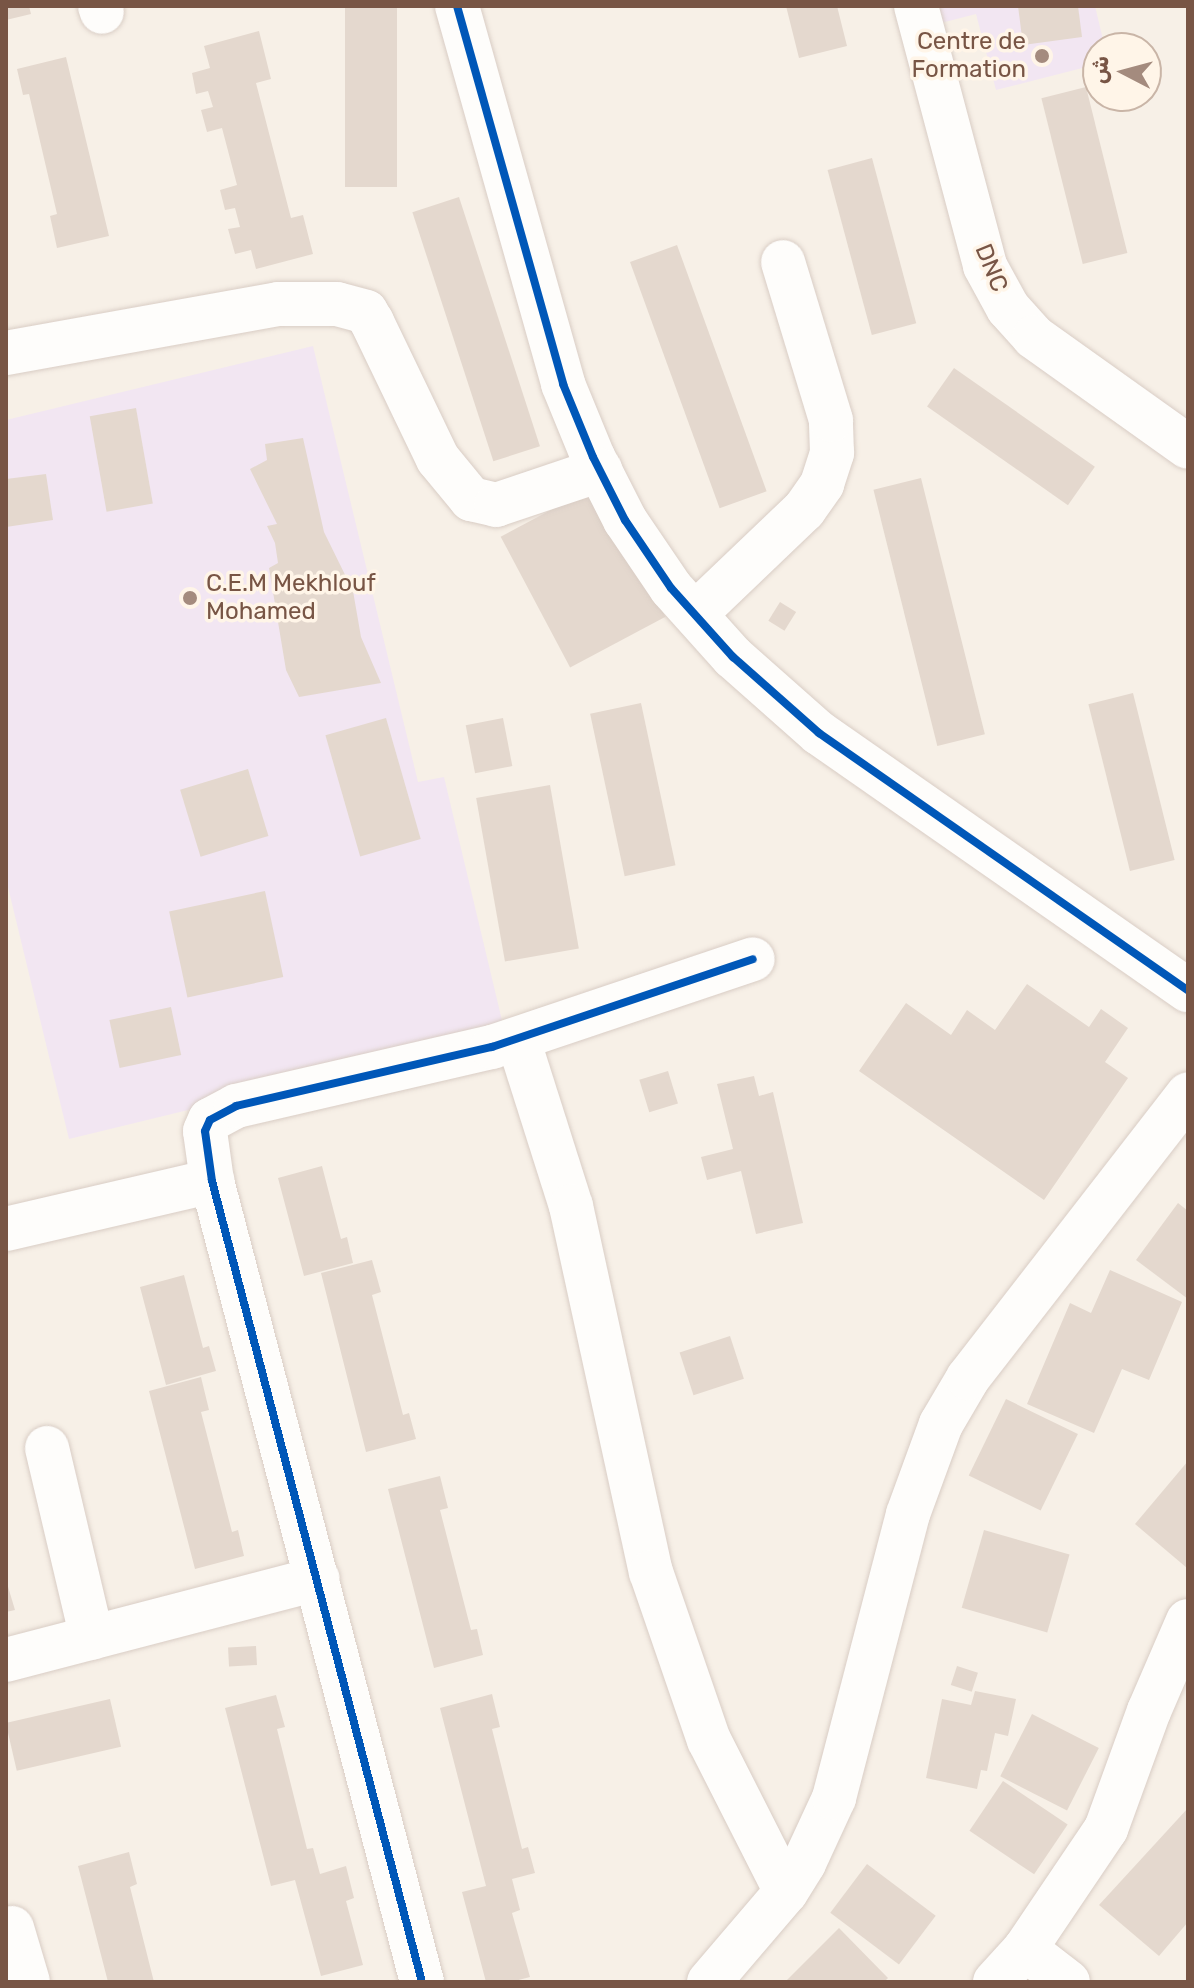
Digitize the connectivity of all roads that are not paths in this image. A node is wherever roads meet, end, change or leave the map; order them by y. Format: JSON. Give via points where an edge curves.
{"nodes":[{"id":1,"x":457,"y":6,"type":"edge"},
{"id":2,"x":916,"y":6,"type":"edge"},
{"id":3,"x":783,"y":262,"type":"dead end"},
{"id":4,"x":6,"y":353,"type":"edge"},
{"id":5,"x":1188,"y":447,"type":"edge"},
{"id":6,"x":600,"y":470,"type":"junction"},
{"id":7,"x":695,"y":614,"type":"junction"},
{"id":8,"x":753,"y":959,"type":"dead end"},
{"id":9,"x":1188,"y":990,"type":"edge"},
{"id":10,"x":518,"y":1039,"type":"junction"},
{"id":11,"x":1188,"y":1094,"type":"edge"},
{"id":12,"x":212,"y":1181,"type":"junction"},
{"id":13,"x":6,"y":1229,"type":"edge"},
{"id":14,"x":47,"y":1448,"type":"dead end"},
{"id":15,"x":318,"y":1579,"type":"junction"},
{"id":16,"x":1188,"y":1621,"type":"edge"},
{"id":17,"x":92,"y":1638,"type":"junction"},
{"id":18,"x":6,"y":1660,"type":"edge"},
{"id":19,"x":786,"y":1892,"type":"junction"},
{"id":20,"x":12,"y":1928,"type":"dead end"},
{"id":21,"x":1025,"y":1949,"type":"junction"},
{"id":22,"x":28,"y":1982,"type":"edge"},
{"id":23,"x":422,"y":1982,"type":"edge"},
{"id":24,"x":709,"y":1982,"type":"edge"},
{"id":25,"x":995,"y":1982,"type":"edge"},
{"id":26,"x":1068,"y":1982,"type":"edge"}],
"edges":[{"from":1,"to":6,"type":"street","via":[[563,384]]},
{"from":2,"to":5,"type":"street","name":"DNC","via":[[985,266],[1008,308],[1034,337]]},
{"from":3,"to":7,"type":"street","via":[[831,420],[832,453],[822,484],[804,510]]},
{"from":4,"to":6,"type":"street","via":[[278,304],[347,305],[366,312],[438,459],[471,499],[496,505]]},
{"from":6,"to":7,"type":"street","via":[[625,520]]},
{"from":7,"to":9,"type":"street","via":[[733,657],[819,733]]},
{"from":8,"to":10,"type":"street"},
{"from":10,"to":12,"type":"street","via":[[221,1112],[205,1131]]},
{"from":10,"to":19,"type":"street","via":[[571,1206],[651,1572],[709,1740]]},
{"from":11,"to":19,"type":"street","via":[[968,1378],[941,1424],[908,1514],[834,1798]]},
{"from":12,"to":13,"type":"street"},
{"from":12,"to":15,"type":"street"},
{"from":14,"to":17,"type":"street"},
{"from":15,"to":17,"type":"street"},
{"from":15,"to":23,"type":"street"},
{"from":16,"to":21,"type":"street","via":[[1106,1829]]},
{"from":17,"to":18,"type":"street"},
{"from":19,"to":24,"type":"street"},
{"from":20,"to":22,"type":"street"},
{"from":21,"to":25,"type":"street"},
{"from":21,"to":26,"type":"street"}]}
